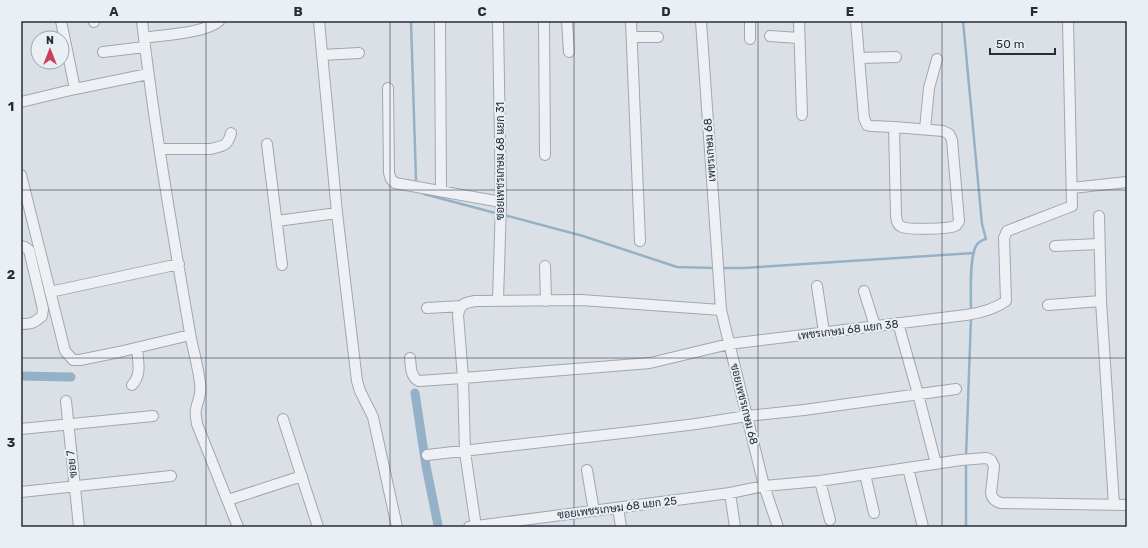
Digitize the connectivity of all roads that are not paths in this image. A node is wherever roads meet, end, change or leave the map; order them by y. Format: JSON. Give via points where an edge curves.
{"nodes":[{"id":1,"x":61,"y":21,"type":"edge"},
{"id":2,"x":142,"y":21,"type":"edge"},
{"id":3,"x":219,"y":21,"type":"edge"},
{"id":4,"x":319,"y":21,"type":"edge"},
{"id":5,"x":440,"y":21,"type":"edge"},
{"id":6,"x":498,"y":21,"type":"edge"},
{"id":7,"x":544,"y":21,"type":"edge"},
{"id":8,"x":567,"y":21,"type":"edge"},
{"id":9,"x":631,"y":21,"type":"edge"},
{"id":10,"x":701,"y":21,"type":"edge"},
{"id":11,"x":750,"y":21,"type":"edge"},
{"id":12,"x":799,"y":21,"type":"edge"},
{"id":13,"x":856,"y":21,"type":"edge"},
{"id":14,"x":1068,"y":21,"type":"edge"},
{"id":15,"x":770,"y":36,"type":"dead end"},
{"id":16,"x":632,"y":37,"type":"junction"},
{"id":17,"x":658,"y":37,"type":"dead end"},
{"id":18,"x":800,"y":38,"type":"junction"},
{"id":19,"x":750,"y":39,"type":"dead end"},
{"id":20,"x":145,"y":42,"type":"junction"},
{"id":21,"x":103,"y":52,"type":"dead end"},
{"id":22,"x":569,"y":52,"type":"dead end"},
{"id":23,"x":359,"y":53,"type":"dead end"},
{"id":24,"x":322,"y":55,"type":"junction"},
{"id":25,"x":896,"y":57,"type":"dead end"},
{"id":26,"x":859,"y":58,"type":"junction"},
{"id":27,"x":937,"y":58,"type":"dead end"},
{"id":28,"x":148,"y":74,"type":"junction"},
{"id":29,"x":388,"y":88,"type":"dead end"},
{"id":30,"x":75,"y":89,"type":"junction"},
{"id":31,"x":21,"y":102,"type":"edge"},
{"id":32,"x":802,"y":115,"type":"dead end"},
{"id":33,"x":894,"y":127,"type":"junction"},
{"id":34,"x":925,"y":129,"type":"junction"},
{"id":35,"x":231,"y":133,"type":"dead end"},
{"id":36,"x":267,"y":144,"type":"dead end"},
{"id":37,"x":160,"y":149,"type":"junction"},
{"id":38,"x":545,"y":155,"type":"dead end"},
{"id":39,"x":21,"y":175,"type":"edge"},
{"id":40,"x":1127,"y":182,"type":"edge"},
{"id":41,"x":1072,"y":188,"type":"junction"},
{"id":42,"x":441,"y":191,"type":"junction"},
{"id":43,"x":501,"y":202,"type":"junction"},
{"id":44,"x":337,"y":213,"type":"junction"},
{"id":45,"x":1099,"y":216,"type":"dead end"},
{"id":46,"x":277,"y":222,"type":"junction"},
{"id":47,"x":640,"y":241,"type":"dead end"},
{"id":48,"x":1100,"y":244,"type":"junction"},
{"id":49,"x":21,"y":246,"type":"edge"},
{"id":50,"x":1055,"y":246,"type":"dead end"},
{"id":51,"x":178,"y":264,"type":"junction"},
{"id":52,"x":282,"y":266,"type":"dead end"},
{"id":53,"x":545,"y":266,"type":"dead end"},
{"id":54,"x":719,"y":280,"type":"joint"},
{"id":55,"x":818,"y":286,"type":"dead end"},
{"id":56,"x":864,"y":291,"type":"dead end"},
{"id":57,"x":50,"y":292,"type":"junction"},
{"id":58,"x":498,"y":300,"type":"junction"},
{"id":59,"x":546,"y":301,"type":"junction"},
{"id":60,"x":1101,"y":301,"type":"junction"},
{"id":61,"x":1048,"y":305,"type":"dead end"},
{"id":62,"x":462,"y":306,"type":"junction"},
{"id":63,"x":427,"y":308,"type":"dead end"},
{"id":64,"x":721,"y":310,"type":"junction"},
{"id":65,"x":898,"y":323,"type":"junction"},
{"id":66,"x":21,"y":324,"type":"edge"},
{"id":67,"x":875,"y":326,"type":"junction"},
{"id":68,"x":824,"y":332,"type":"junction"},
{"id":69,"x":190,"y":335,"type":"junction"},
{"id":70,"x":729,"y":344,"type":"junction"},
{"id":71,"x":137,"y":348,"type":"junction"},
{"id":72,"x":410,"y":358,"type":"dead end"},
{"id":73,"x":463,"y":378,"type":"junction"},
{"id":74,"x":132,"y":385,"type":"dead end"},
{"id":75,"x":956,"y":389,"type":"dead end"},
{"id":76,"x":918,"y":394,"type":"junction"},
{"id":77,"x":66,"y":401,"type":"dead end"},
{"id":78,"x":153,"y":416,"type":"dead end"},
{"id":79,"x":748,"y":416,"type":"junction"},
{"id":80,"x":283,"y":419,"type":"dead end"},
{"id":81,"x":68,"y":424,"type":"junction"},
{"id":82,"x":21,"y":429,"type":"edge"},
{"id":83,"x":465,"y":452,"type":"junction"},
{"id":84,"x":427,"y":455,"type":"dead end"},
{"id":85,"x":936,"y":464,"type":"junction"},
{"id":86,"x":908,"y":468,"type":"junction"},
{"id":87,"x":587,"y":470,"type":"dead end"},
{"id":88,"x":865,"y":474,"type":"junction"},
{"id":89,"x":171,"y":476,"type":"dead end"},
{"id":90,"x":302,"y":476,"type":"junction"},
{"id":91,"x":820,"y":481,"type":"junction"},
{"id":92,"x":75,"y":486,"type":"junction"},
{"id":93,"x":764,"y":486,"type":"junction"},
{"id":94,"x":21,"y":492,"type":"edge"},
{"id":95,"x":730,"y":493,"type":"junction"},
{"id":96,"x":228,"y":500,"type":"junction"},
{"id":97,"x":1114,"y":505,"type":"junction"},
{"id":98,"x":1127,"y":505,"type":"edge"},
{"id":99,"x":618,"y":508,"type":"junction"},
{"id":100,"x":594,"y":511,"type":"junction"},
{"id":101,"x":874,"y":513,"type":"dead end"},
{"id":102,"x":830,"y":520,"type":"dead end"},
{"id":103,"x":79,"y":527,"type":"edge"},
{"id":104,"x":238,"y":527,"type":"edge"},
{"id":105,"x":318,"y":527,"type":"edge"},
{"id":106,"x":397,"y":527,"type":"edge"},
{"id":107,"x":474,"y":527,"type":"edge"},
{"id":108,"x":621,"y":527,"type":"edge"},
{"id":109,"x":735,"y":527,"type":"edge"},
{"id":110,"x":778,"y":527,"type":"edge"},
{"id":111,"x":923,"y":527,"type":"edge"}],
"edges":[{"from":1,"to":30,"type":"street"},
{"from":2,"to":20,"type":"street"},
{"from":3,"to":20,"type":"street","via":[[201,30]]},
{"from":4,"to":24,"type":"street"},
{"from":5,"to":42,"type":"street"},
{"from":6,"to":43,"type":"street","name":"ซอยเพชรเกษม 68 แยก 31"},
{"from":7,"to":38,"type":"street"},
{"from":8,"to":22,"type":"street"},
{"from":9,"to":16,"type":"street"},
{"from":10,"to":54,"type":"street","name":"เพชรเกษม 68"},
{"from":11,"to":19,"type":"street"},
{"from":12,"to":18,"type":"street"},
{"from":13,"to":26,"type":"street"},
{"from":14,"to":41,"type":"street"},
{"from":15,"to":18,"type":"street"},
{"from":16,"to":17,"type":"street"},
{"from":16,"to":47,"type":"street"},
{"from":18,"to":32,"type":"street"},
{"from":20,"to":21,"type":"street"},
{"from":20,"to":28,"type":"street"},
{"from":23,"to":24,"type":"street"},
{"from":24,"to":44,"type":"street"},
{"from":25,"to":26,"type":"street"},
{"from":26,"to":33,"type":"street","via":[[863,115],[867,125]]},
{"from":27,"to":34,"type":"street","via":[[929,88]]},
{"from":28,"to":30,"type":"street"},
{"from":28,"to":37,"type":"street"},
{"from":29,"to":42,"type":"street","via":[[391,179],[395,183]]},
{"from":30,"to":31,"type":"street"},
{"from":33,"to":34,"type":"street"},
{"from":33,"to":34,"type":"street","via":[[898,223],[906,228],[954,226],[959,221],[952,140],[949,134],[943,131]]},
{"from":35,"to":37,"type":"street","via":[[229,141],[217,148]]},
{"from":36,"to":46,"type":"street"},
{"from":37,"to":51,"type":"street"},
{"from":39,"to":57,"type":"street"},
{"from":40,"to":41,"type":"street"},
{"from":41,"to":65,"type":"street","name":"เพชรเกษม 68 แยก 38","via":[[1072,206],[1006,232],[1006,301],[977,314]]},
{"from":42,"to":43,"type":"street"},
{"from":43,"to":58,"type":"street","name":"ซอยเพชรเกษม 68 แยก 31"},
{"from":44,"to":46,"type":"street"},
{"from":44,"to":106,"type":"street","via":[[357,380],[373,417]]},
{"from":45,"to":48,"type":"street"},
{"from":46,"to":52,"type":"street"},
{"from":48,"to":50,"type":"street"},
{"from":48,"to":60,"type":"street"},
{"from":49,"to":66,"type":"street","via":[[29,250],[43,309],[42,316],[37,321],[32,324]]},
{"from":51,"to":57,"type":"street"},
{"from":51,"to":69,"type":"street"},
{"from":53,"to":59,"type":"street"},
{"from":54,"to":64,"type":"street","name":"ซอยเพชรเกษม 68"},
{"from":55,"to":68,"type":"street"},
{"from":56,"to":67,"type":"street"},
{"from":57,"to":71,"type":"street","via":[[65,352],[73,360]]},
{"from":58,"to":59,"type":"street"},
{"from":58,"to":62,"type":"street","via":[[475,301]]},
{"from":59,"to":64,"type":"street","via":[[581,300]]},
{"from":60,"to":61,"type":"street"},
{"from":60,"to":97,"type":"street"},
{"from":62,"to":63,"type":"street"},
{"from":62,"to":73,"type":"street","via":[[458,315]]},
{"from":64,"to":70,"type":"street","name":"ซอยเพชรเกษม 68"},
{"from":65,"to":67,"type":"street","name":"เพชรเกษม 68 แยก 38"},
{"from":65,"to":76,"type":"street"},
{"from":67,"to":68,"type":"street","name":"เพชรเกษม 68 แยก 38"},
{"from":68,"to":70,"type":"street","name":"เพชรเกษม 68 แยก 38"},
{"from":69,"to":71,"type":"street"},
{"from":69,"to":96,"type":"street","via":[[201,391],[196,409],[197,424]]},
{"from":70,"to":73,"type":"street","name":"เพชรเกษม 68 แยก 38","via":[[650,363]]},
{"from":70,"to":79,"type":"street","name":"ซอยเพชรเกษม 68"},
{"from":71,"to":74,"type":"street","via":[[138,375]]},
{"from":72,"to":73,"type":"street","name":"เพชรเกษม 68 แยก 38","via":[[415,380]]},
{"from":73,"to":83,"type":"street"},
{"from":75,"to":76,"type":"street"},
{"from":76,"to":79,"type":"street"},
{"from":76,"to":85,"type":"street"},
{"from":77,"to":81,"type":"street","name":"ซอย 7"},
{"from":78,"to":81,"type":"street"},
{"from":79,"to":83,"type":"street"},
{"from":79,"to":93,"type":"street","name":"ซอยเพชรเกษม 68"},
{"from":80,"to":90,"type":"street"},
{"from":81,"to":82,"type":"street"},
{"from":81,"to":92,"type":"street","name":"ซอย 7"},
{"from":83,"to":84,"type":"street"},
{"from":83,"to":107,"type":"street"},
{"from":85,"to":86,"type":"street","name":"ซอยเพชรเกษม 68 แยก 25"},
{"from":85,"to":97,"type":"street","name":"ซอยเพชรเกษม 68 แยก 25","via":[[972,459],[991,460],[994,466],[991,493],[995,501],[1001,503]]},
{"from":86,"to":88,"type":"street","name":"ซอยเพชรเกษม 68 แยก 25"},
{"from":86,"to":111,"type":"street"},
{"from":87,"to":100,"type":"street"},
{"from":88,"to":91,"type":"street","name":"ซอยเพชรเกษม 68 แยก 25"},
{"from":88,"to":101,"type":"street"},
{"from":89,"to":92,"type":"street"},
{"from":90,"to":96,"type":"street"},
{"from":90,"to":105,"type":"street"},
{"from":91,"to":93,"type":"street","name":"ซอยเพชรเกษม 68 แยก 25"},
{"from":91,"to":102,"type":"street"},
{"from":92,"to":94,"type":"street"},
{"from":92,"to":103,"type":"street","name":"ซอย 7"},
{"from":93,"to":95,"type":"street","name":"ซอยเพชรเกษม 68 แยก 25"},
{"from":93,"to":110,"type":"street","name":"ซอยเพชรเกษม 68"},
{"from":95,"to":99,"type":"street","name":"ซอยเพชรเกษม 68 แยก 25"},
{"from":95,"to":109,"type":"street"},
{"from":96,"to":104,"type":"street"},
{"from":97,"to":98,"type":"street"},
{"from":99,"to":100,"type":"street","name":"ซอยเพชรเกษม 68 แยก 25"},
{"from":99,"to":108,"type":"street"},
{"from":100,"to":107,"type":"street","name":"ซอยเพชรเกษม 68 แยก 25"}]}
